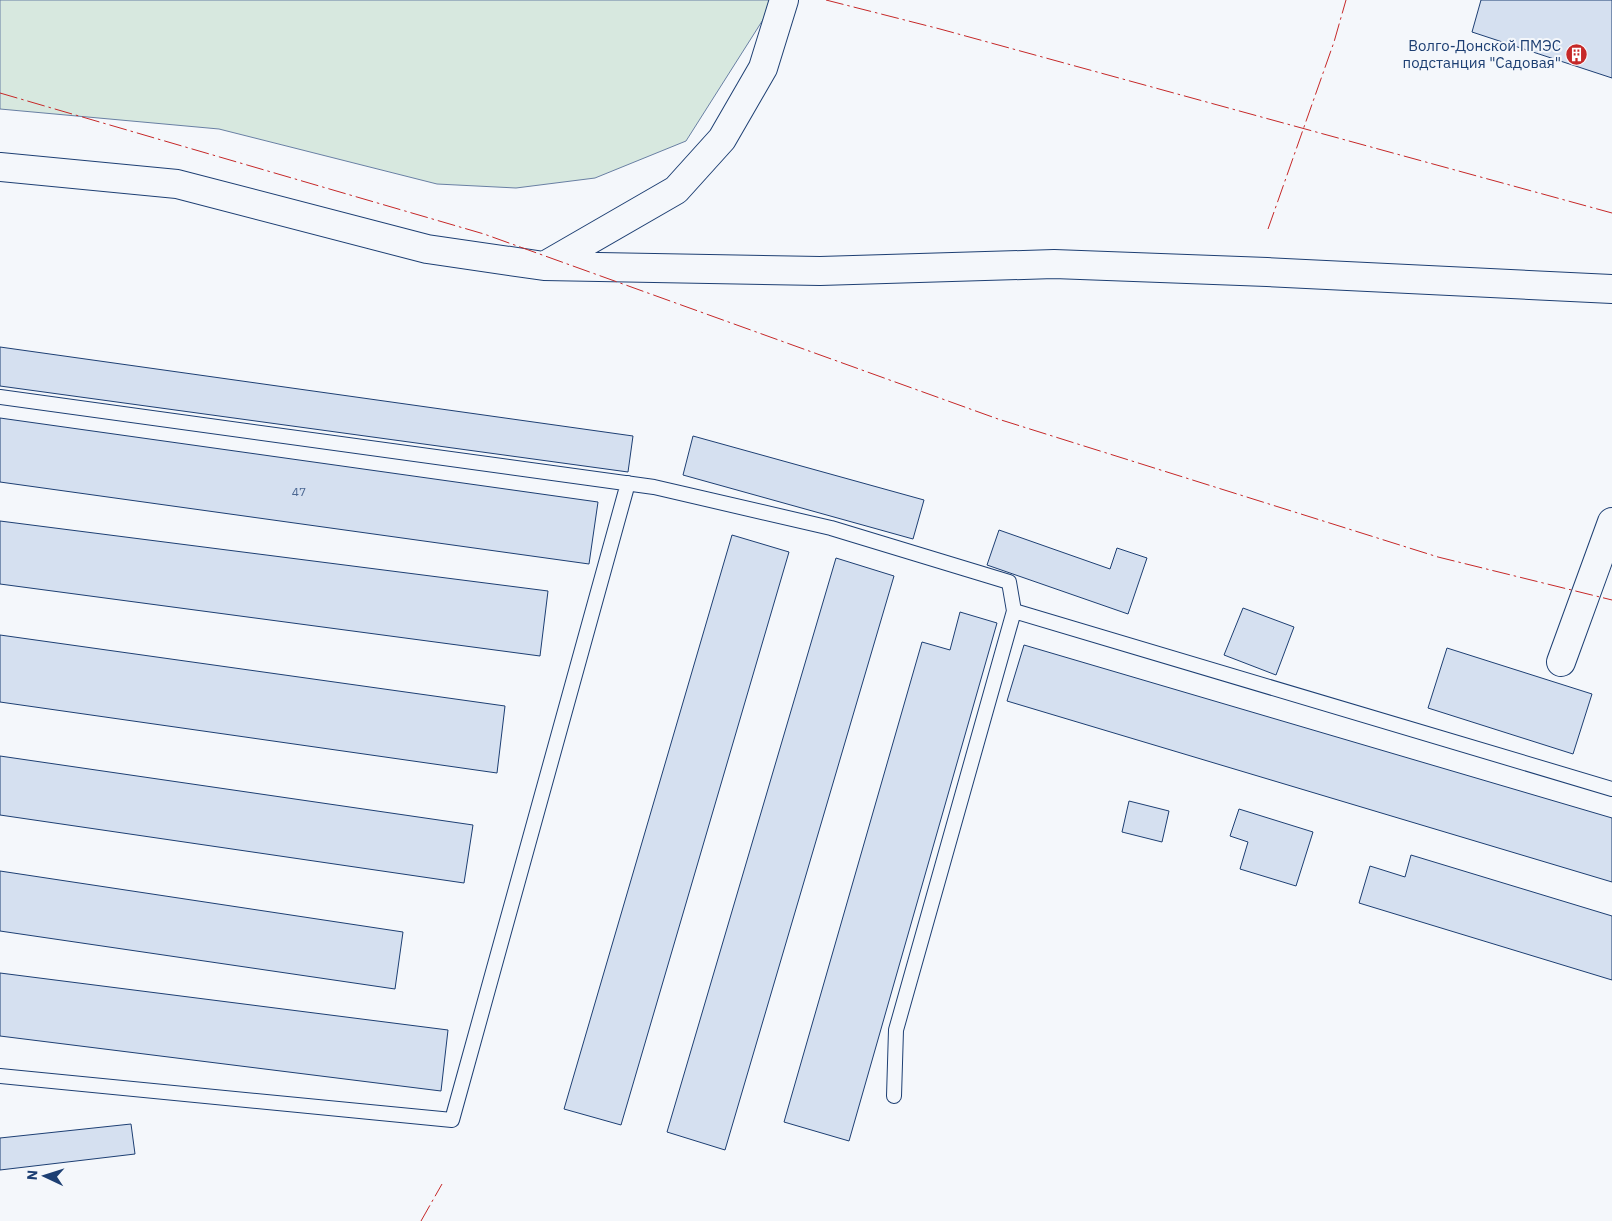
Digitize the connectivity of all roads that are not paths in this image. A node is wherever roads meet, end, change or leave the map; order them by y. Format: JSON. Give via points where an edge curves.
{"nodes":[{"id":1,"x":784,"y":0,"type":"edge"},
{"id":2,"x":0,"y":167,"type":"edge"},
{"id":3,"x":544,"y":266,"type":"junction"},
{"id":4,"x":1612,"y":289,"type":"edge"},
{"id":5,"x":0,"y":397,"type":"edge"},
{"id":6,"x":628,"y":483,"type":"junction"},
{"id":7,"x":1612,"y":522,"type":"edge"},
{"id":8,"x":1014,"y":611,"type":"junction"},
{"id":9,"x":1561,"y":662,"type":"dead end"},
{"id":10,"x":1612,"y":789,"type":"edge"},
{"id":11,"x":0,"y":1076,"type":"edge"},
{"id":12,"x":894,"y":1096,"type":"dead end"}],
"edges":[{"from":1,"to":3,"type":"street","via":[[763,68],[722,139],[709,154],[676,190]]},
{"from":2,"to":3,"type":"street","via":[[177,184],[428,249]]},
{"from":3,"to":4,"type":"street","via":[[820,271],[1054,264]]},
{"from":5,"to":6,"type":"lane"},
{"from":6,"to":8,"type":"lane","via":[[831,528],[1009,582]]},
{"from":6,"to":11,"type":"lane","via":[[452,1120]]},
{"from":7,"to":9,"type":"street"},
{"from":8,"to":10,"type":"lane"},
{"from":8,"to":12,"type":"lane","via":[[896,1030]]}]}
